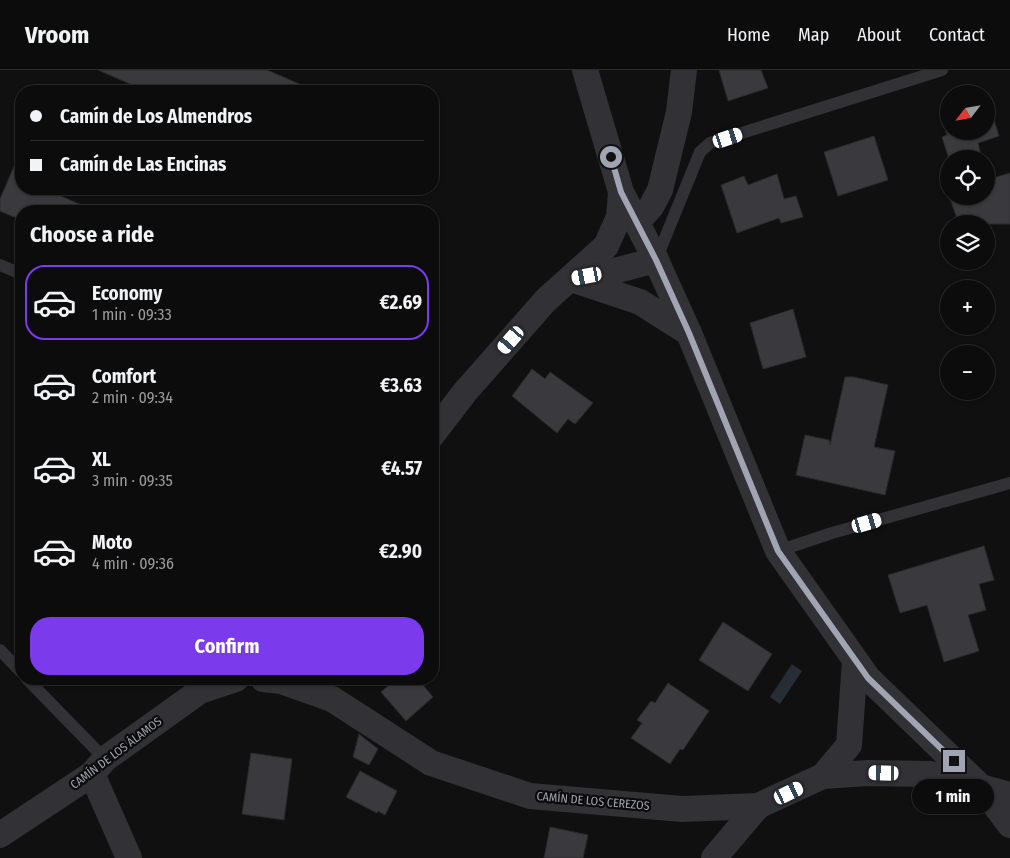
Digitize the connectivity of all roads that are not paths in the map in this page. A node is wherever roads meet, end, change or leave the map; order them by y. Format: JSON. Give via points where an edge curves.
{"nodes":[{"id":1,"x":585,"y":70,"type":"edge"},
{"id":2,"x":684,"y":70,"type":"edge"},
{"id":3,"x":942,"y":70,"type":"edge"},
{"id":4,"x":621,"y":192,"type":"junction"},
{"id":5,"x":637,"y":222,"type":"junction"},
{"id":6,"x":656,"y":260,"type":"junction"},
{"id":7,"x":0,"y":265,"type":"edge"},
{"id":8,"x":15,"y":271,"type":"edge"},
{"id":9,"x":571,"y":279,"type":"junction"},
{"id":10,"x":689,"y":333,"type":"junction"},
{"id":11,"x":439,"y":426,"type":"edge"},
{"id":12,"x":1010,"y":483,"type":"edge"},
{"id":13,"x":778,"y":551,"type":"junction"},
{"id":14,"x":0,"y":650,"type":"edge"},
{"id":15,"x":855,"y":661,"type":"junction"},
{"id":16,"x":15,"y":666,"type":"edge"},
{"id":17,"x":32,"y":685,"type":"edge"},
{"id":18,"x":218,"y":685,"type":"edge"},
{"id":19,"x":292,"y":685,"type":"edge"},
{"id":20,"x":98,"y":767,"type":"junction"},
{"id":21,"x":823,"y":776,"type":"junction"},
{"id":22,"x":982,"y":788,"type":"junction"},
{"id":23,"x":1010,"y":795,"type":"edge"},
{"id":24,"x":758,"y":806,"type":"junction"},
{"id":25,"x":1010,"y":825,"type":"edge"},
{"id":26,"x":0,"y":834,"type":"edge"},
{"id":27,"x":129,"y":858,"type":"edge"},
{"id":28,"x":714,"y":858,"type":"edge"}],
"edges":[{"from":1,"to":4,"type":"street"},
{"from":2,"to":5,"type":"street","via":[[660,190],[651,207]]},
{"from":3,"to":6,"type":"lane","via":[[710,143],[700,152]]},
{"from":4,"to":5,"type":"street"},
{"from":4,"to":9,"type":"street","via":[[619,217],[606,246]]},
{"from":5,"to":6,"type":"street"},
{"from":6,"to":9,"type":"street"},
{"from":6,"to":10,"type":"street"},
{"from":7,"to":8,"type":"lane"},
{"from":9,"to":10,"type":"street","via":[[640,302]]},
{"from":9,"to":11,"type":"street","via":[[546,300]]},
{"from":10,"to":13,"type":"street"},
{"from":12,"to":13,"type":"lane"},
{"from":13,"to":15,"type":"street"},
{"from":14,"to":16,"type":"lane"},
{"from":15,"to":21,"type":"street","via":[[849,745]]},
{"from":15,"to":22,"type":"street","via":[[868,678]]},
{"from":17,"to":20,"type":"lane"},
{"from":18,"to":20,"type":"street","name":"CAMÍN DE LOS ÁLAMOS","via":[[200,691]]},
{"from":19,"to":24,"type":"street","name":"CAMÍN DE LOS CEREZOS","via":[[332,700],[431,762],[530,796],[682,809]]},
{"from":20,"to":26,"type":"street","name":"CAMÍN DE LOS ÁLAMOS"},
{"from":20,"to":27,"type":"street"},
{"from":21,"to":22,"type":"street","via":[[931,774]]},
{"from":21,"to":24,"type":"street","name":"CAMÍN DE LOS CEREZOS"},
{"from":22,"to":23,"type":"street"},
{"from":22,"to":25,"type":"street"},
{"from":24,"to":28,"type":"street"}]}
